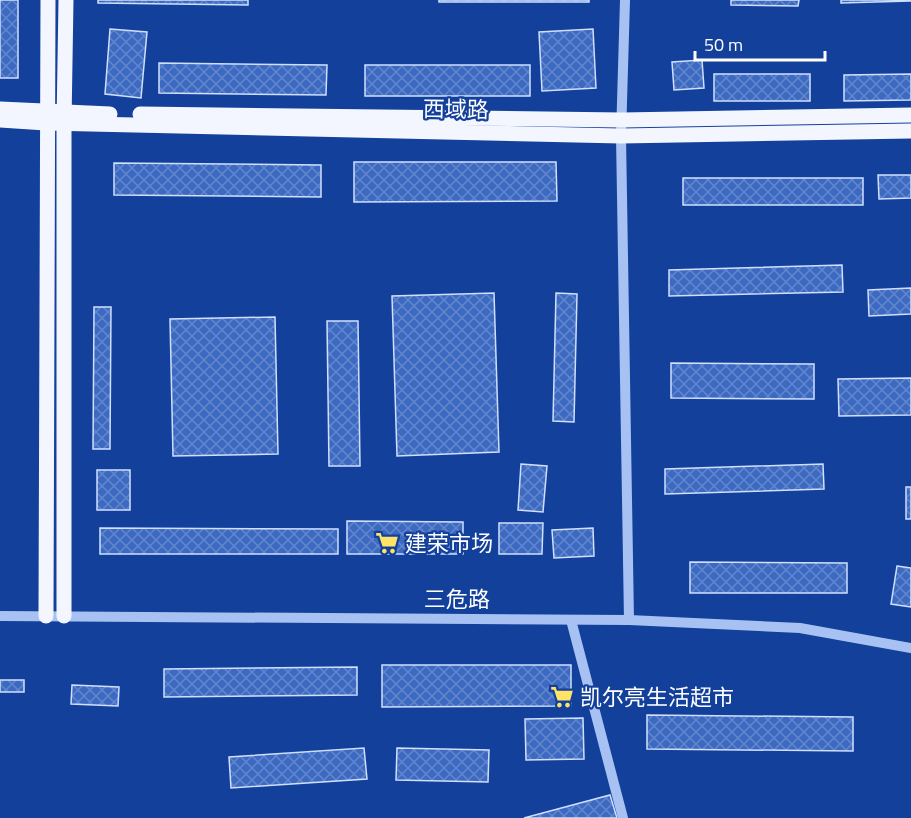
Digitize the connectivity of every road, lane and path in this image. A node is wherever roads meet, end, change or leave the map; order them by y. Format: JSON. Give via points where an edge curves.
{"nodes":[{"id":1,"x":48,"y":0,"type":"edge"},
{"id":2,"x":66,"y":0,"type":"edge"},
{"id":3,"x":625,"y":0,"type":"edge"},
{"id":4,"x":0,"y":109,"type":"edge"},
{"id":5,"x":911,"y":116,"type":"edge"},
{"id":6,"x":46,"y":117,"type":"junction"},
{"id":7,"x":64,"y":117,"type":"junction"},
{"id":8,"x":0,"y":120,"type":"edge"},
{"id":9,"x":622,"y":120,"type":"junction"},
{"id":10,"x":911,"y":131,"type":"edge"},
{"id":11,"x":621,"y":136,"type":"junction"},
{"id":12,"x":0,"y":616,"type":"edge"},
{"id":13,"x":46,"y":616,"type":"junction"},
{"id":14,"x":64,"y":616,"type":"junction"},
{"id":15,"x":571,"y":620,"type":"junction"},
{"id":16,"x":629,"y":620,"type":"junction"},
{"id":17,"x":911,"y":648,"type":"edge"},
{"id":18,"x":623,"y":818,"type":"edge"}],
"edges":[{"from":1,"to":6,"type":"main road"},
{"from":2,"to":7,"type":"main road"},
{"from":3,"to":9,"type":"street"},
{"from":4,"to":6,"type":"main road","name":"西域路"},
{"from":5,"to":9,"type":"main road","name":"西域路"},
{"from":6,"to":7,"type":"main road","name":"西域路"},
{"from":6,"to":8,"type":"main road","name":"西域路"},
{"from":6,"to":13,"type":"main road"},
{"from":7,"to":9,"type":"main road","name":"西域路"},
{"from":7,"to":11,"type":"main road","name":"西域路"},
{"from":7,"to":14,"type":"main road"},
{"from":9,"to":11,"type":"street"},
{"from":10,"to":11,"type":"main road","name":"西域路"},
{"from":11,"to":16,"type":"street"},
{"from":12,"to":13,"type":"street","name":"三危路"},
{"from":13,"to":14,"type":"street","name":"三危路"},
{"from":14,"to":15,"type":"street","name":"三危路"},
{"from":15,"to":16,"type":"street","name":"三危路"},
{"from":15,"to":18,"type":"street"},
{"from":16,"to":17,"type":"street","name":"三危路","via":[[800,628]]}]}
